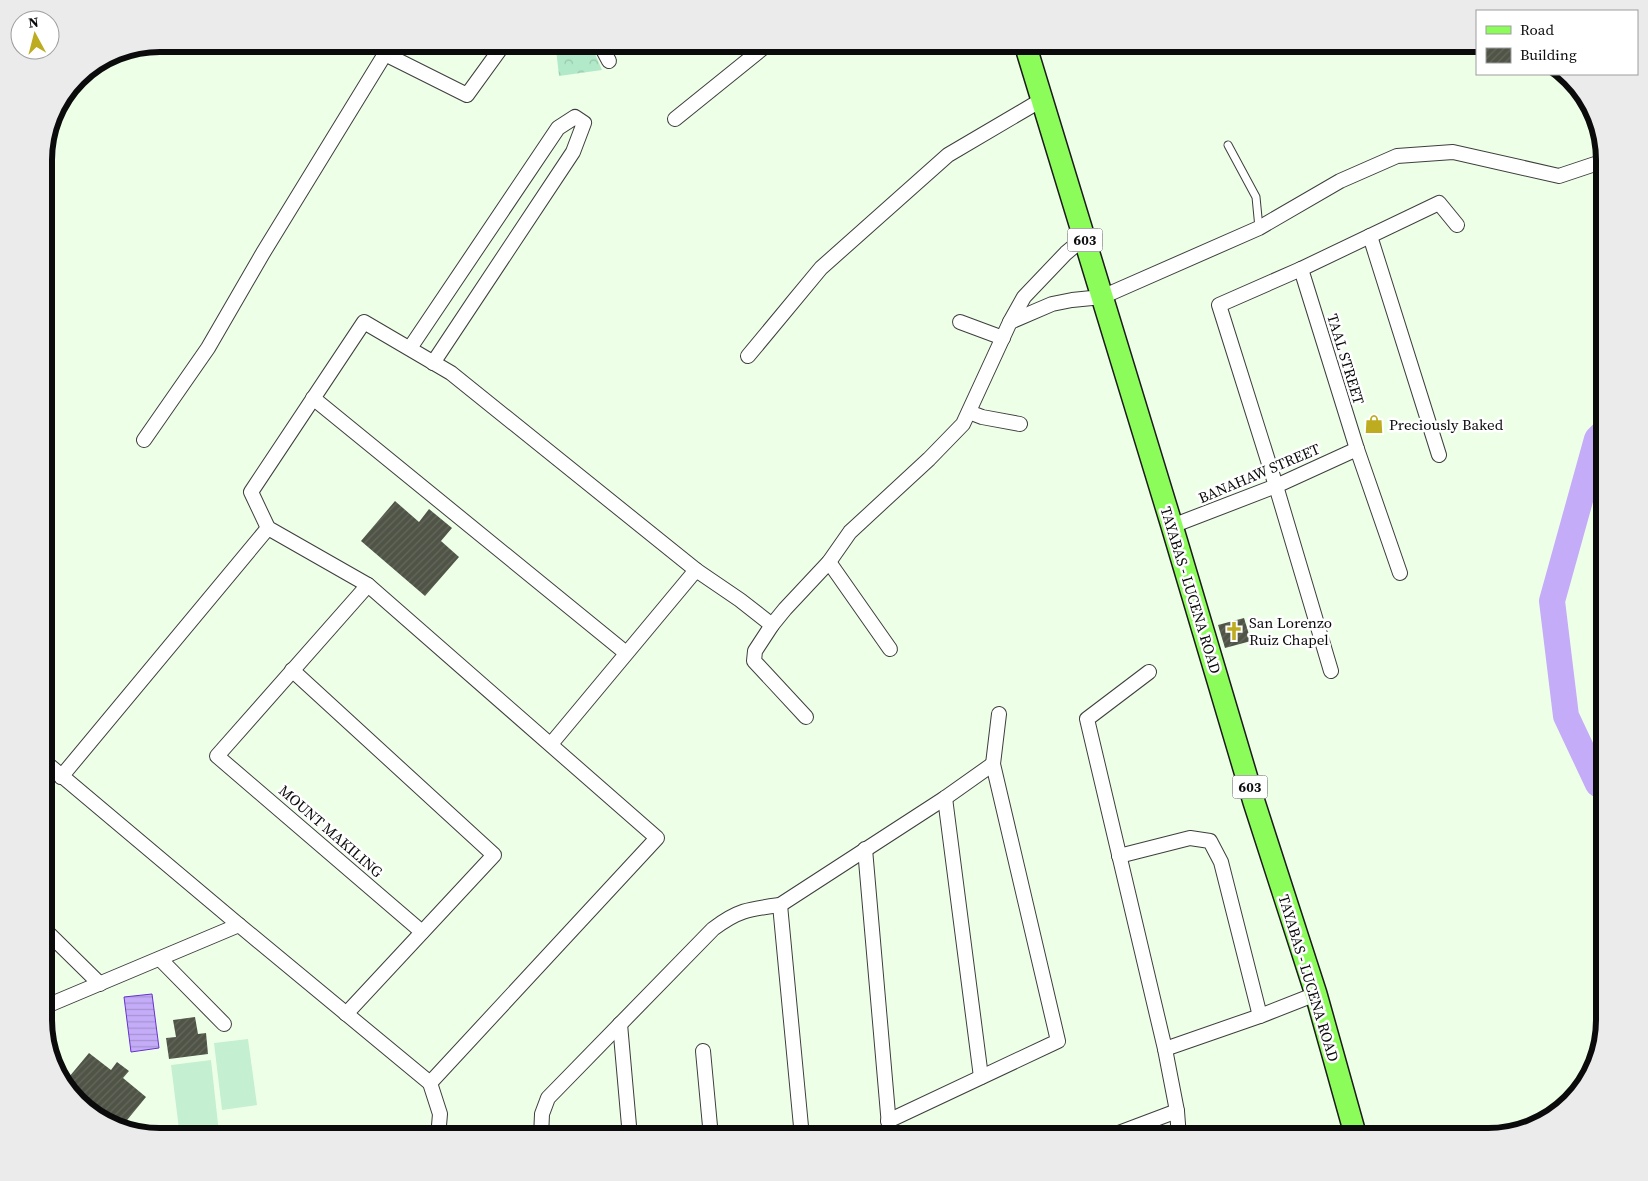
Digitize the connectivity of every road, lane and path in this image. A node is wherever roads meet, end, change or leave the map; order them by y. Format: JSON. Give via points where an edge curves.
{"nodes":[{"id":1,"x":1028,"y":52,"type":"edge"},
{"id":2,"x":497,"y":53,"type":"edge"},
{"id":3,"x":604,"y":53,"type":"edge"},
{"id":4,"x":757,"y":53,"type":"edge"},
{"id":5,"x":608,"y":61,"type":"dead end"},
{"id":6,"x":1043,"y":102,"type":"junction"},
{"id":7,"x":675,"y":119,"type":"dead end"},
{"id":8,"x":1228,"y":146,"type":"dead end"},
{"id":9,"x":1596,"y":164,"type":"edge"},
{"id":10,"x":1457,"y":226,"type":"dead end"},
{"id":11,"x":1259,"y":228,"type":"junction"},
{"id":12,"x":1370,"y":236,"type":"junction"},
{"id":13,"x":1084,"y":238,"type":"junction"},
{"id":14,"x":1301,"y":269,"type":"junction"},
{"id":15,"x":1102,"y":297,"type":"junction"},
{"id":16,"x":960,"y":322,"type":"dead end"},
{"id":17,"x":1010,"y":322,"type":"junction"},
{"id":18,"x":1003,"y":338,"type":"junction"},
{"id":19,"x":410,"y":348,"type":"junction"},
{"id":20,"x":748,"y":356,"type":"dead end"},
{"id":21,"x":433,"y":362,"type":"junction"},
{"id":22,"x":313,"y":398,"type":"junction"},
{"id":23,"x":969,"y":412,"type":"junction"},
{"id":24,"x":1020,"y":424,"type":"dead end"},
{"id":25,"x":144,"y":440,"type":"dead end"},
{"id":26,"x":1357,"y":449,"type":"junction"},
{"id":27,"x":1439,"y":455,"type":"dead end"},
{"id":28,"x":1276,"y":486,"type":"junction"},
{"id":29,"x":1172,"y":526,"type":"junction"},
{"id":30,"x":268,"y":528,"type":"junction"},
{"id":31,"x":829,"y":562,"type":"junction"},
{"id":32,"x":696,"y":570,"type":"junction"},
{"id":33,"x":1400,"y":573,"type":"dead end"},
{"id":34,"x":368,"y":585,"type":"junction"},
{"id":35,"x":772,"y":625,"type":"junction"},
{"id":36,"x":890,"y":649,"type":"dead end"},
{"id":37,"x":626,"y":653,"type":"junction"},
{"id":38,"x":292,"y":670,"type":"junction"},
{"id":39,"x":1331,"y":671,"type":"dead end"},
{"id":40,"x":1149,"y":672,"type":"dead end"},
{"id":41,"x":998,"y":714,"type":"dead end"},
{"id":42,"x":806,"y":717,"type":"dead end"},
{"id":43,"x":550,"y":744,"type":"junction"},
{"id":44,"x":993,"y":764,"type":"junction"},
{"id":45,"x":53,"y":769,"type":"edge"},
{"id":46,"x":61,"y":777,"type":"junction"},
{"id":47,"x":945,"y":798,"type":"junction"},
{"id":48,"x":865,"y":850,"type":"junction"},
{"id":49,"x":1119,"y":856,"type":"junction"},
{"id":50,"x":780,"y":905,"type":"junction"},
{"id":51,"x":238,"y":925,"type":"junction"},
{"id":52,"x":422,"y":932,"type":"junction"},
{"id":53,"x":53,"y":938,"type":"edge"},
{"id":54,"x":160,"y":959,"type":"junction"},
{"id":55,"x":100,"y":984,"type":"junction"},
{"id":56,"x":1316,"y":994,"type":"junction"},
{"id":57,"x":53,"y":1003,"type":"edge"},
{"id":58,"x":346,"y":1014,"type":"junction"},
{"id":59,"x":1260,"y":1016,"type":"junction"},
{"id":60,"x":224,"y":1024,"type":"dead end"},
{"id":61,"x":620,"y":1024,"type":"junction"},
{"id":62,"x":1165,"y":1049,"type":"junction"},
{"id":63,"x":703,"y":1050,"type":"dead end"},
{"id":64,"x":981,"y":1078,"type":"junction"},
{"id":65,"x":430,"y":1083,"type":"junction"},
{"id":66,"x":1177,"y":1111,"type":"junction"},
{"id":67,"x":888,"y":1121,"type":"junction"},
{"id":68,"x":439,"y":1128,"type":"edge"},
{"id":69,"x":541,"y":1128,"type":"edge"},
{"id":70,"x":629,"y":1128,"type":"edge"},
{"id":71,"x":710,"y":1128,"type":"edge"},
{"id":72,"x":801,"y":1128,"type":"edge"},
{"id":73,"x":889,"y":1128,"type":"edge"},
{"id":74,"x":1132,"y":1128,"type":"edge"},
{"id":75,"x":1178,"y":1128,"type":"edge"},
{"id":76,"x":1353,"y":1128,"type":"edge"}],
"edges":[{"from":1,"to":6,"type":"main road","name":"TAYABAS - LUCENA ROAD","number":"603"},
{"from":2,"to":25,"type":"street","via":[[466,95],[385,54],[262,253],[208,348]]},
{"from":3,"to":5,"type":"street"},
{"from":4,"to":7,"type":"street"},
{"from":6,"to":13,"type":"main road","name":"TAYABAS - LUCENA ROAD","number":"603"},
{"from":6,"to":20,"type":"street","via":[[948,155],[821,268]]},
{"from":8,"to":11,"type":"lane","via":[[1256,196]]},
{"from":9,"to":11,"type":"street","via":[[1559,176],[1453,152],[1397,156],[1340,181]]},
{"from":10,"to":12,"type":"street","via":[[1439,203]]},
{"from":11,"to":15,"type":"street"},
{"from":12,"to":14,"type":"street"},
{"from":12,"to":27,"type":"street"},
{"from":13,"to":15,"type":"main road","name":"TAYABAS - LUCENA ROAD","number":"603"},
{"from":13,"to":17,"type":"street","via":[[1024,298]]},
{"from":14,"to":26,"type":"street","name":"TAAL STREET"},
{"from":14,"to":28,"type":"street","via":[[1219,305]]},
{"from":15,"to":17,"type":"street","via":[[1052,304]]},
{"from":15,"to":29,"type":"main road","name":"TAYABAS - LUCENA ROAD","number":"603"},
{"from":16,"to":18,"type":"street"},
{"from":17,"to":18,"type":"street"},
{"from":18,"to":23,"type":"street"},
{"from":19,"to":21,"type":"street"},
{"from":19,"to":21,"type":"street","via":[[558,128],[575,117],[584,124],[573,152]]},
{"from":19,"to":22,"type":"street","via":[[364,322]]},
{"from":21,"to":32,"type":"street","via":[[451,373]]},
{"from":22,"to":30,"type":"street","via":[[251,492]]},
{"from":22,"to":37,"type":"street"},
{"from":23,"to":24,"type":"street"},
{"from":23,"to":31,"type":"street","via":[[963,424],[929,459],[850,532]]},
{"from":26,"to":28,"type":"street","name":"BANAHAW STREET"},
{"from":26,"to":33,"type":"street","name":"TAAL STREET"},
{"from":28,"to":29,"type":"street","name":"BANAHAW STREET"},
{"from":28,"to":39,"type":"street"},
{"from":29,"to":56,"type":"main road","name":"TAYABAS - LUCENA ROAD","number":"603","via":[[1254,802]]},
{"from":30,"to":34,"type":"street"},
{"from":30,"to":46,"type":"street"},
{"from":31,"to":35,"type":"street"},
{"from":31,"to":36,"type":"street"},
{"from":32,"to":35,"type":"street"},
{"from":32,"to":37,"type":"street"},
{"from":34,"to":38,"type":"street"},
{"from":34,"to":43,"type":"street"},
{"from":35,"to":42,"type":"street","via":[[755,651],[754,661]]},
{"from":37,"to":43,"type":"street"},
{"from":38,"to":52,"type":"street","via":[[494,855]]},
{"from":38,"to":52,"type":"street","name":"MOUNT MAKILING","via":[[218,756]]},
{"from":40,"to":49,"type":"street","via":[[1087,719]]},
{"from":41,"to":44,"type":"street"},
{"from":43,"to":65,"type":"street","via":[[657,838]]},
{"from":44,"to":47,"type":"street"},
{"from":44,"to":64,"type":"street","via":[[1058,1041]]},
{"from":45,"to":46,"type":"street"},
{"from":46,"to":51,"type":"street"},
{"from":47,"to":48,"type":"street"},
{"from":47,"to":64,"type":"street"},
{"from":48,"to":50,"type":"street"},
{"from":48,"to":67,"type":"street"},
{"from":49,"to":59,"type":"street","via":[[1190,838],[1210,841],[1221,862]]},
{"from":49,"to":62,"type":"street"},
{"from":50,"to":61,"type":"street","via":[[749,909],[729,917],[713,929]]},
{"from":50,"to":72,"type":"street"},
{"from":51,"to":54,"type":"street"},
{"from":51,"to":58,"type":"street"},
{"from":52,"to":58,"type":"street"},
{"from":53,"to":55,"type":"street"},
{"from":54,"to":55,"type":"street"},
{"from":54,"to":60,"type":"street"},
{"from":55,"to":57,"type":"street"},
{"from":56,"to":59,"type":"street"},
{"from":56,"to":76,"type":"main road","name":"TAYABAS - LUCENA ROAD","number":"603"},
{"from":58,"to":65,"type":"street"},
{"from":59,"to":62,"type":"street"},
{"from":61,"to":69,"type":"street","via":[[548,1098]]},
{"from":61,"to":70,"type":"street"},
{"from":62,"to":66,"type":"street"},
{"from":63,"to":71,"type":"street"},
{"from":64,"to":67,"type":"street"},
{"from":65,"to":68,"type":"street","via":[[440,1114]]},
{"from":66,"to":74,"type":"street"},
{"from":66,"to":75,"type":"street"},
{"from":67,"to":73,"type":"street"}]}
